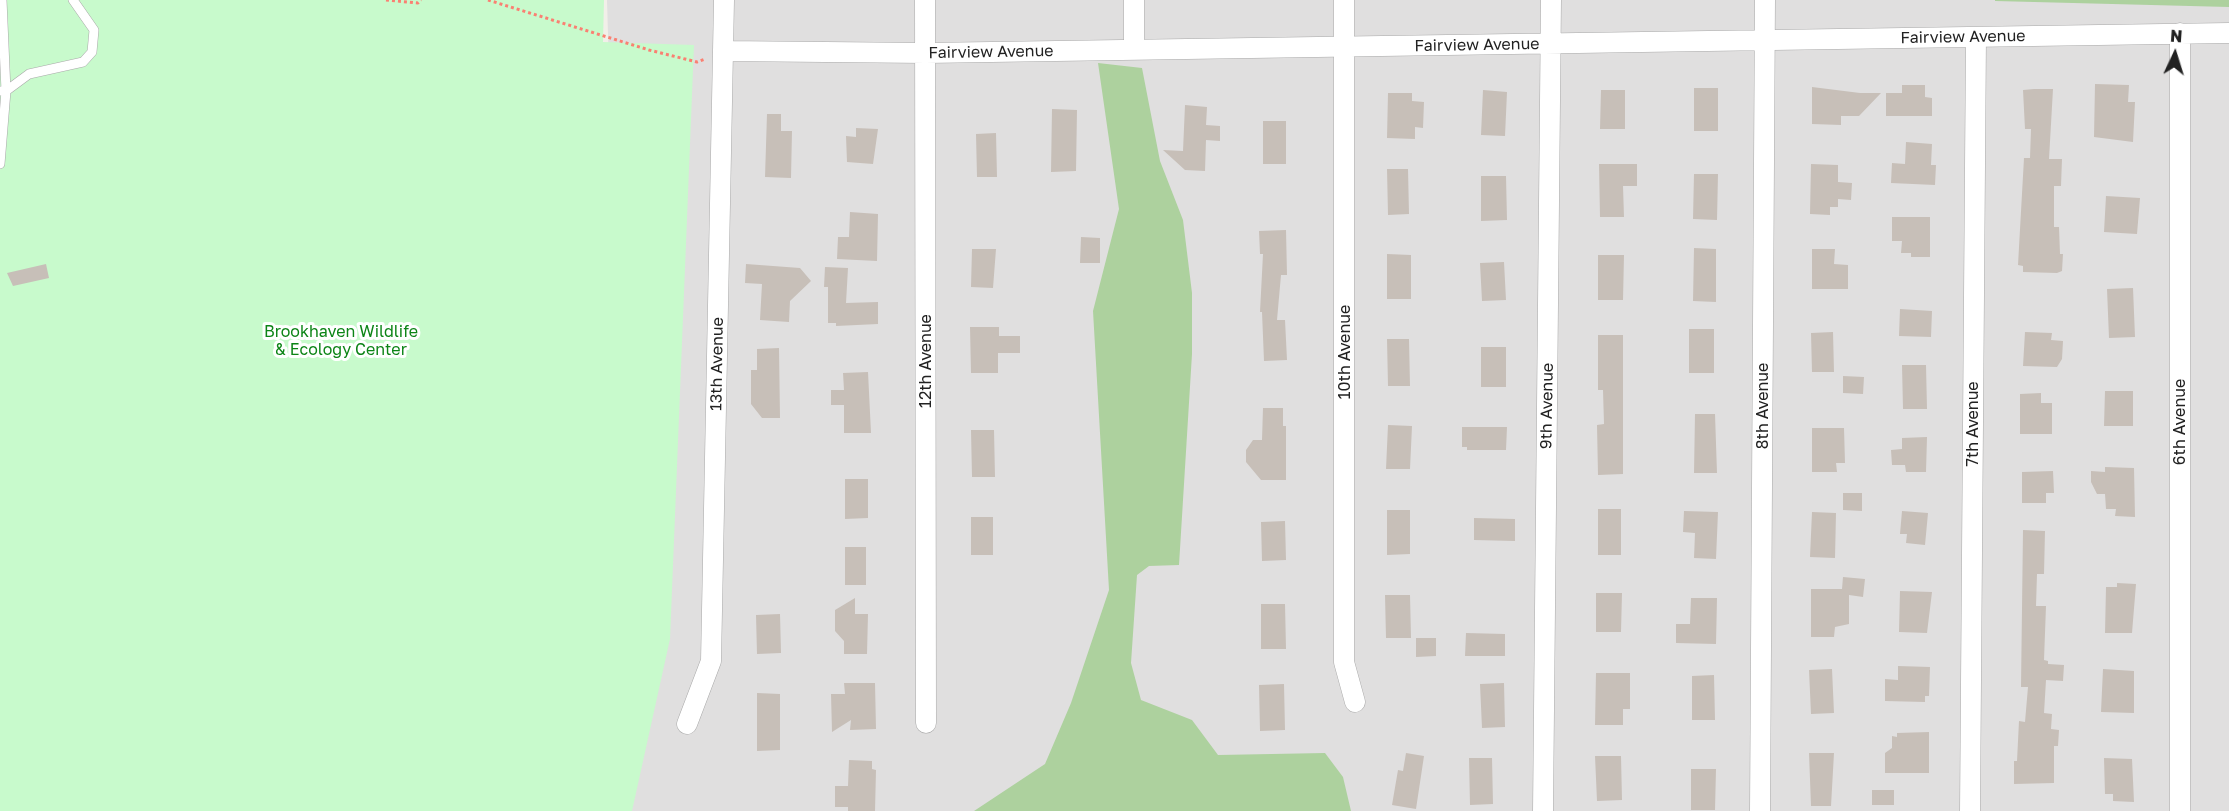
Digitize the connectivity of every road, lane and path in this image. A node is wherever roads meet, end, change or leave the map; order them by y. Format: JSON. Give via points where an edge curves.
{"nodes":[{"id":1,"x":2,"y":0,"type":"edge"},
{"id":2,"x":73,"y":0,"type":"edge"},
{"id":3,"x":386,"y":0,"type":"edge"},
{"id":4,"x":422,"y":0,"type":"edge"},
{"id":5,"x":488,"y":0,"type":"edge"},
{"id":6,"x":724,"y":0,"type":"edge"},
{"id":7,"x":926,"y":0,"type":"edge"},
{"id":8,"x":1134,"y":0,"type":"edge"},
{"id":9,"x":1344,"y":0,"type":"edge"},
{"id":10,"x":1551,"y":0,"type":"edge"},
{"id":11,"x":1765,"y":0,"type":"edge"},
{"id":12,"x":2180,"y":33,"type":"junction"},
{"id":13,"x":2229,"y":33,"type":"edge"},
{"id":14,"x":1976,"y":37,"type":"junction"},
{"id":15,"x":1765,"y":41,"type":"junction"},
{"id":16,"x":1551,"y":44,"type":"junction"},
{"id":17,"x":1344,"y":46,"type":"junction"},
{"id":18,"x":1134,"y":50,"type":"junction"},
{"id":19,"x":724,"y":51,"type":"junction"},
{"id":20,"x":926,"y":53,"type":"junction"},
{"id":21,"x":3,"y":91,"type":"edge"},
{"id":22,"x":0,"y":164,"type":"edge"},
{"id":23,"x":1355,"y":702,"type":"dead end"},
{"id":24,"x":926,"y":723,"type":"dead end"},
{"id":25,"x":687,"y":724,"type":"dead end"},
{"id":26,"x":1543,"y":811,"type":"edge"},
{"id":27,"x":1760,"y":811,"type":"edge"},
{"id":28,"x":1970,"y":811,"type":"edge"},
{"id":29,"x":2180,"y":811,"type":"edge"}],
"edges":[{"from":1,"to":21,"type":"lane"},
{"from":2,"to":21,"type":"lane","via":[[94,30],[92,52],[83,62],[29,74]]},
{"from":3,"to":4,"type":"path"},
{"from":5,"to":19,"type":"path","via":[[698,62]]},
{"from":6,"to":19,"type":"street","name":"13th Avenue"},
{"from":7,"to":20,"type":"street","name":"12th Avenue"},
{"from":8,"to":18,"type":"street"},
{"from":9,"to":17,"type":"street","name":"10th Avenue"},
{"from":10,"to":16,"type":"street","name":"9th Avenue"},
{"from":11,"to":15,"type":"street","name":"8th Avenue"},
{"from":12,"to":13,"type":"street","name":"Fairview Avenue"},
{"from":12,"to":14,"type":"street","name":"Fairview Avenue"},
{"from":12,"to":29,"type":"street","name":"6th Avenue"},
{"from":14,"to":15,"type":"street","name":"Fairview Avenue"},
{"from":14,"to":28,"type":"street","name":"7th Avenue"},
{"from":15,"to":16,"type":"street","name":"Fairview Avenue"},
{"from":15,"to":27,"type":"street","name":"8th Avenue"},
{"from":16,"to":17,"type":"street","name":"Fairview Avenue"},
{"from":16,"to":26,"type":"street","name":"9th Avenue"},
{"from":17,"to":18,"type":"street","name":"Fairview Avenue"},
{"from":17,"to":23,"type":"street","name":"10th Avenue","via":[[1344,662]]},
{"from":18,"to":20,"type":"street","name":"Fairview Avenue"},
{"from":19,"to":20,"type":"street","name":"Fairview Avenue"},
{"from":19,"to":25,"type":"street","name":"13th Avenue","via":[[711,661]]},
{"from":20,"to":24,"type":"street","name":"12th Avenue"},
{"from":21,"to":22,"type":"lane"}]}
